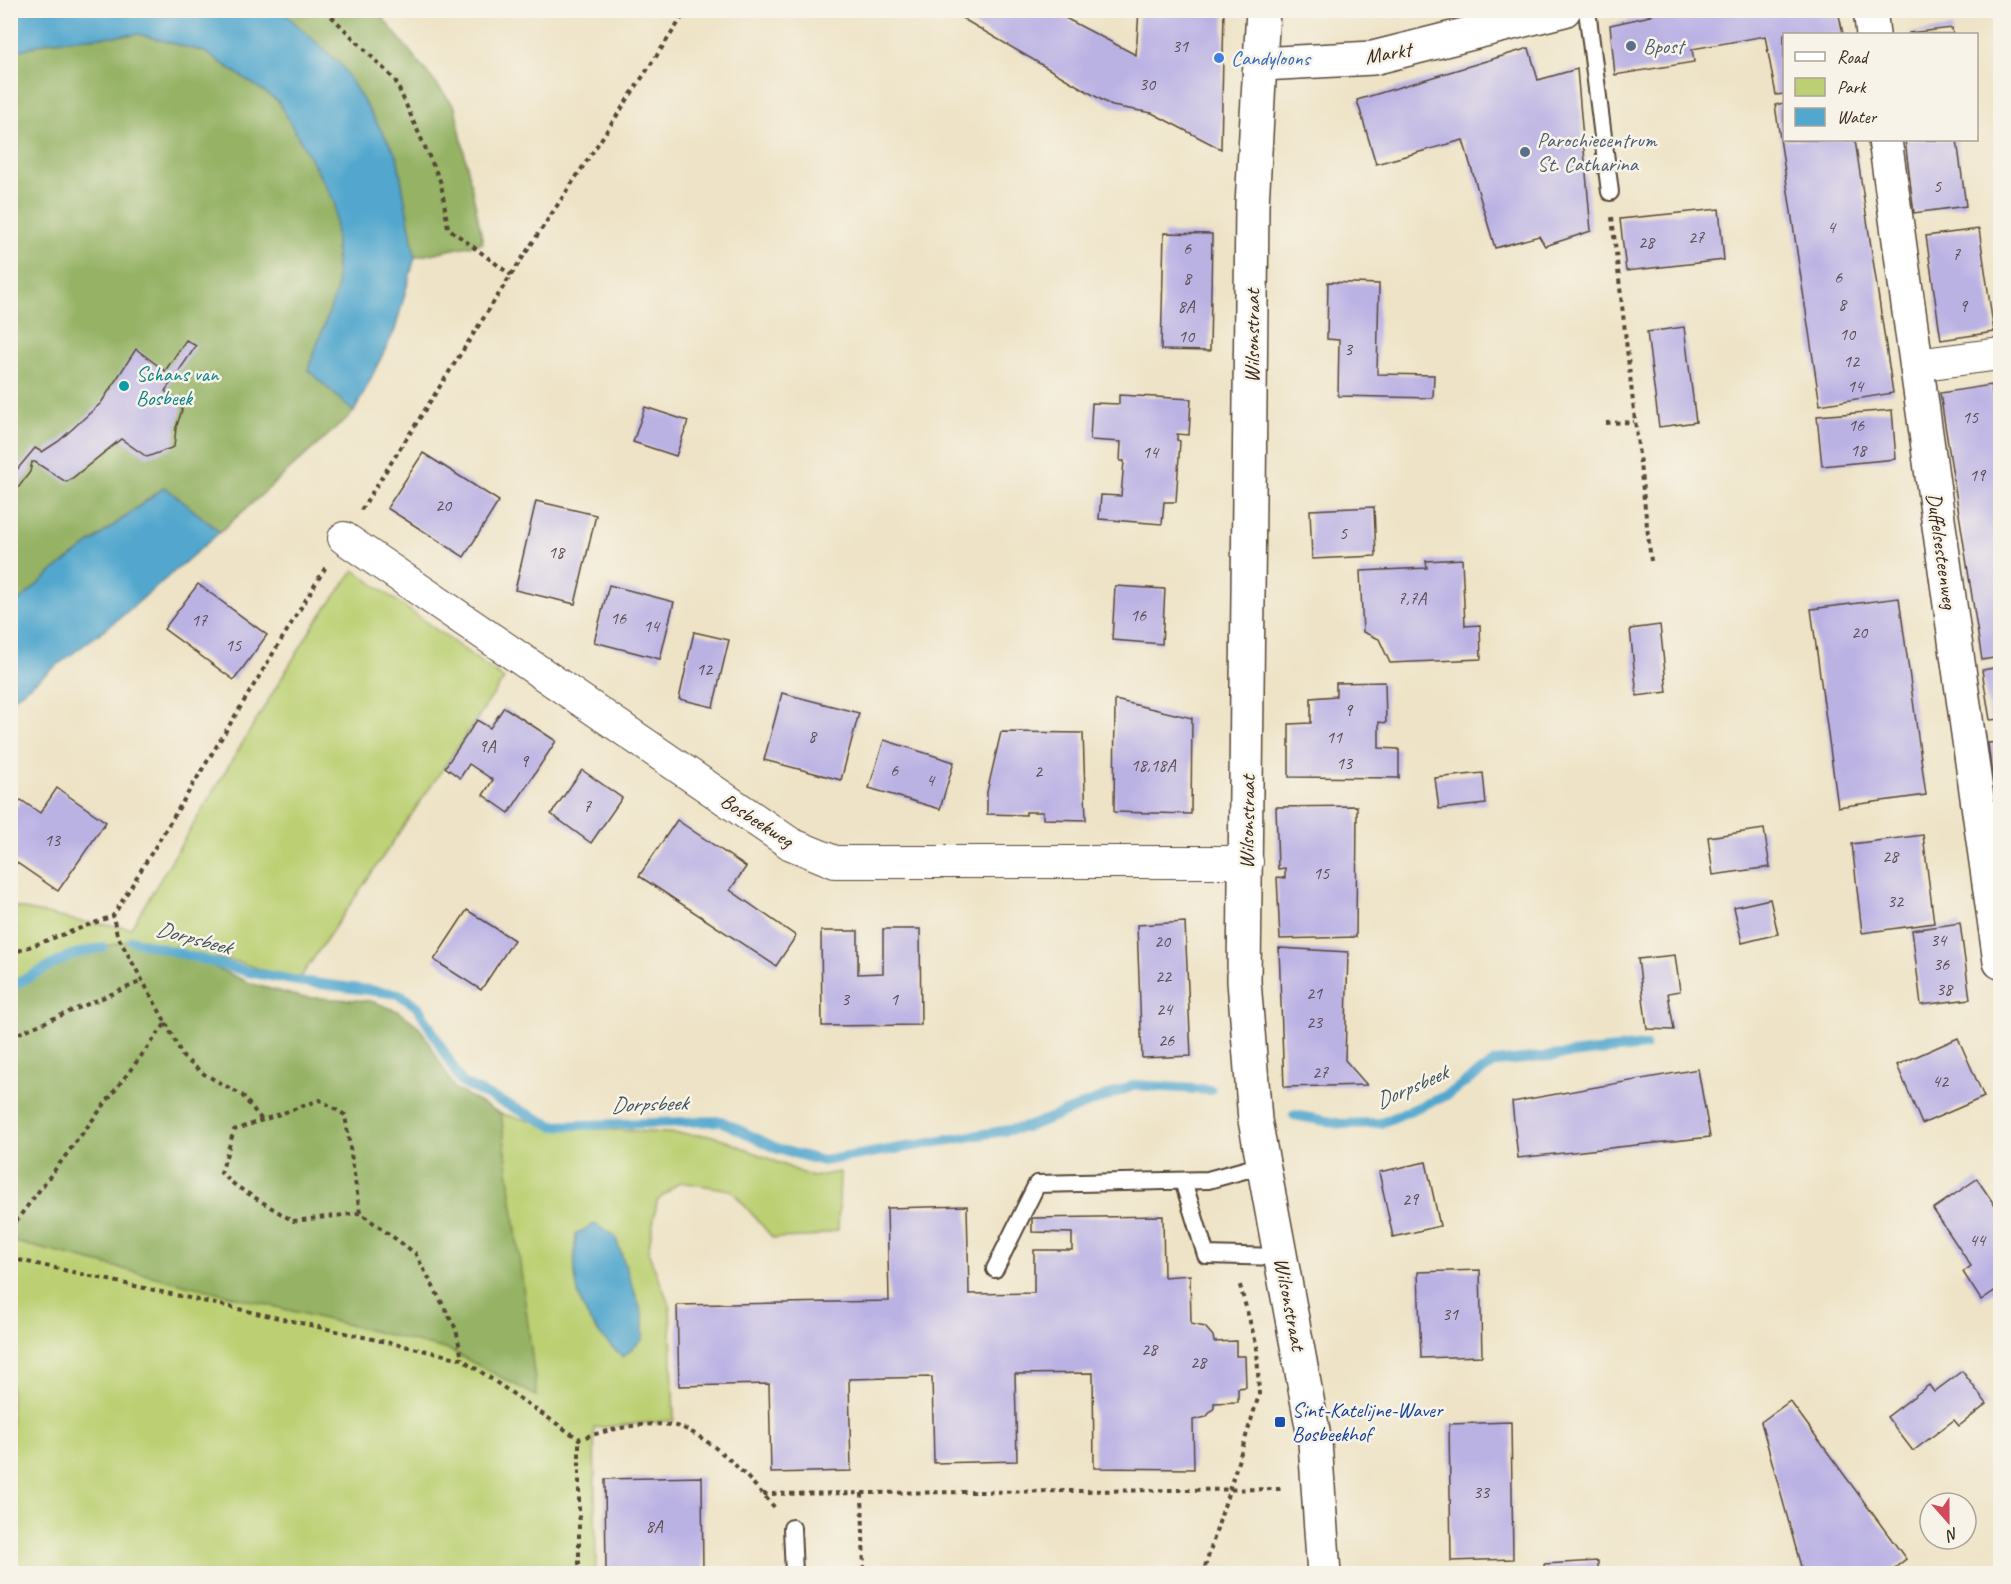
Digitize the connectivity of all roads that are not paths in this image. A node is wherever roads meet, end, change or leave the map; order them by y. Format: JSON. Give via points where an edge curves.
{"nodes":[{"id":1,"x":1263,"y":10,"type":"edge"},
{"id":2,"x":1564,"y":10,"type":"edge"},
{"id":3,"x":1587,"y":10,"type":"edge"},
{"id":4,"x":1870,"y":10,"type":"edge"},
{"id":5,"x":1873,"y":33,"type":"edge"},
{"id":6,"x":1261,"y":64,"type":"junction"},
{"id":7,"x":1885,"y":141,"type":"edge"},
{"id":8,"x":1610,"y":192,"type":"road end"},
{"id":9,"x":2001,"y":354,"type":"edge"},
{"id":10,"x":1916,"y":365,"type":"junction"},
{"id":11,"x":344,"y":538,"type":"road end"},
{"id":12,"x":1247,"y":862,"type":"junction"},
{"id":13,"x":2001,"y":962,"type":"edge"},
{"id":14,"x":1263,"y":1165,"type":"junction"},
{"id":15,"x":1183,"y":1181,"type":"junction"},
{"id":16,"x":1280,"y":1257,"type":"junction"},
{"id":17,"x":995,"y":1269,"type":"dead end"},
{"id":18,"x":792,"y":1528,"type":"road end"},
{"id":19,"x":794,"y":1574,"type":"edge"},
{"id":20,"x":1324,"y":1574,"type":"edge"}],
"edges":[{"from":1,"to":6,"type":"street"},
{"from":2,"to":6,"type":"street","name":"Markt","via":[[1374,58]]},
{"from":3,"to":8,"type":"lane"},
{"from":4,"to":5,"type":"street"},
{"from":6,"to":12,"type":"street","name":"Wilsonstraat","via":[[1252,205]]},
{"from":7,"to":10,"type":"street","name":"Duffelsesteenweg"},
{"from":9,"to":10,"type":"street"},
{"from":10,"to":13,"type":"street","name":"Duffelsesteenweg"},
{"from":11,"to":12,"type":"street","name":"Bosbeekweg","via":[[791,844],[835,862]]},
{"from":12,"to":14,"type":"street","name":"Wilsonstraat","via":[[1244,981],[1254,1120]]},
{"from":14,"to":15,"type":"lane","via":[[1209,1180]]},
{"from":14,"to":16,"type":"street","name":"Wilsonstraat"},
{"from":15,"to":16,"type":"lane","via":[[1206,1255]]},
{"from":15,"to":17,"type":"lane","via":[[1036,1184]]},
{"from":16,"to":20,"type":"street","name":"Wilsonstraat","via":[[1313,1431]]},
{"from":18,"to":19,"type":"lane"}]}
